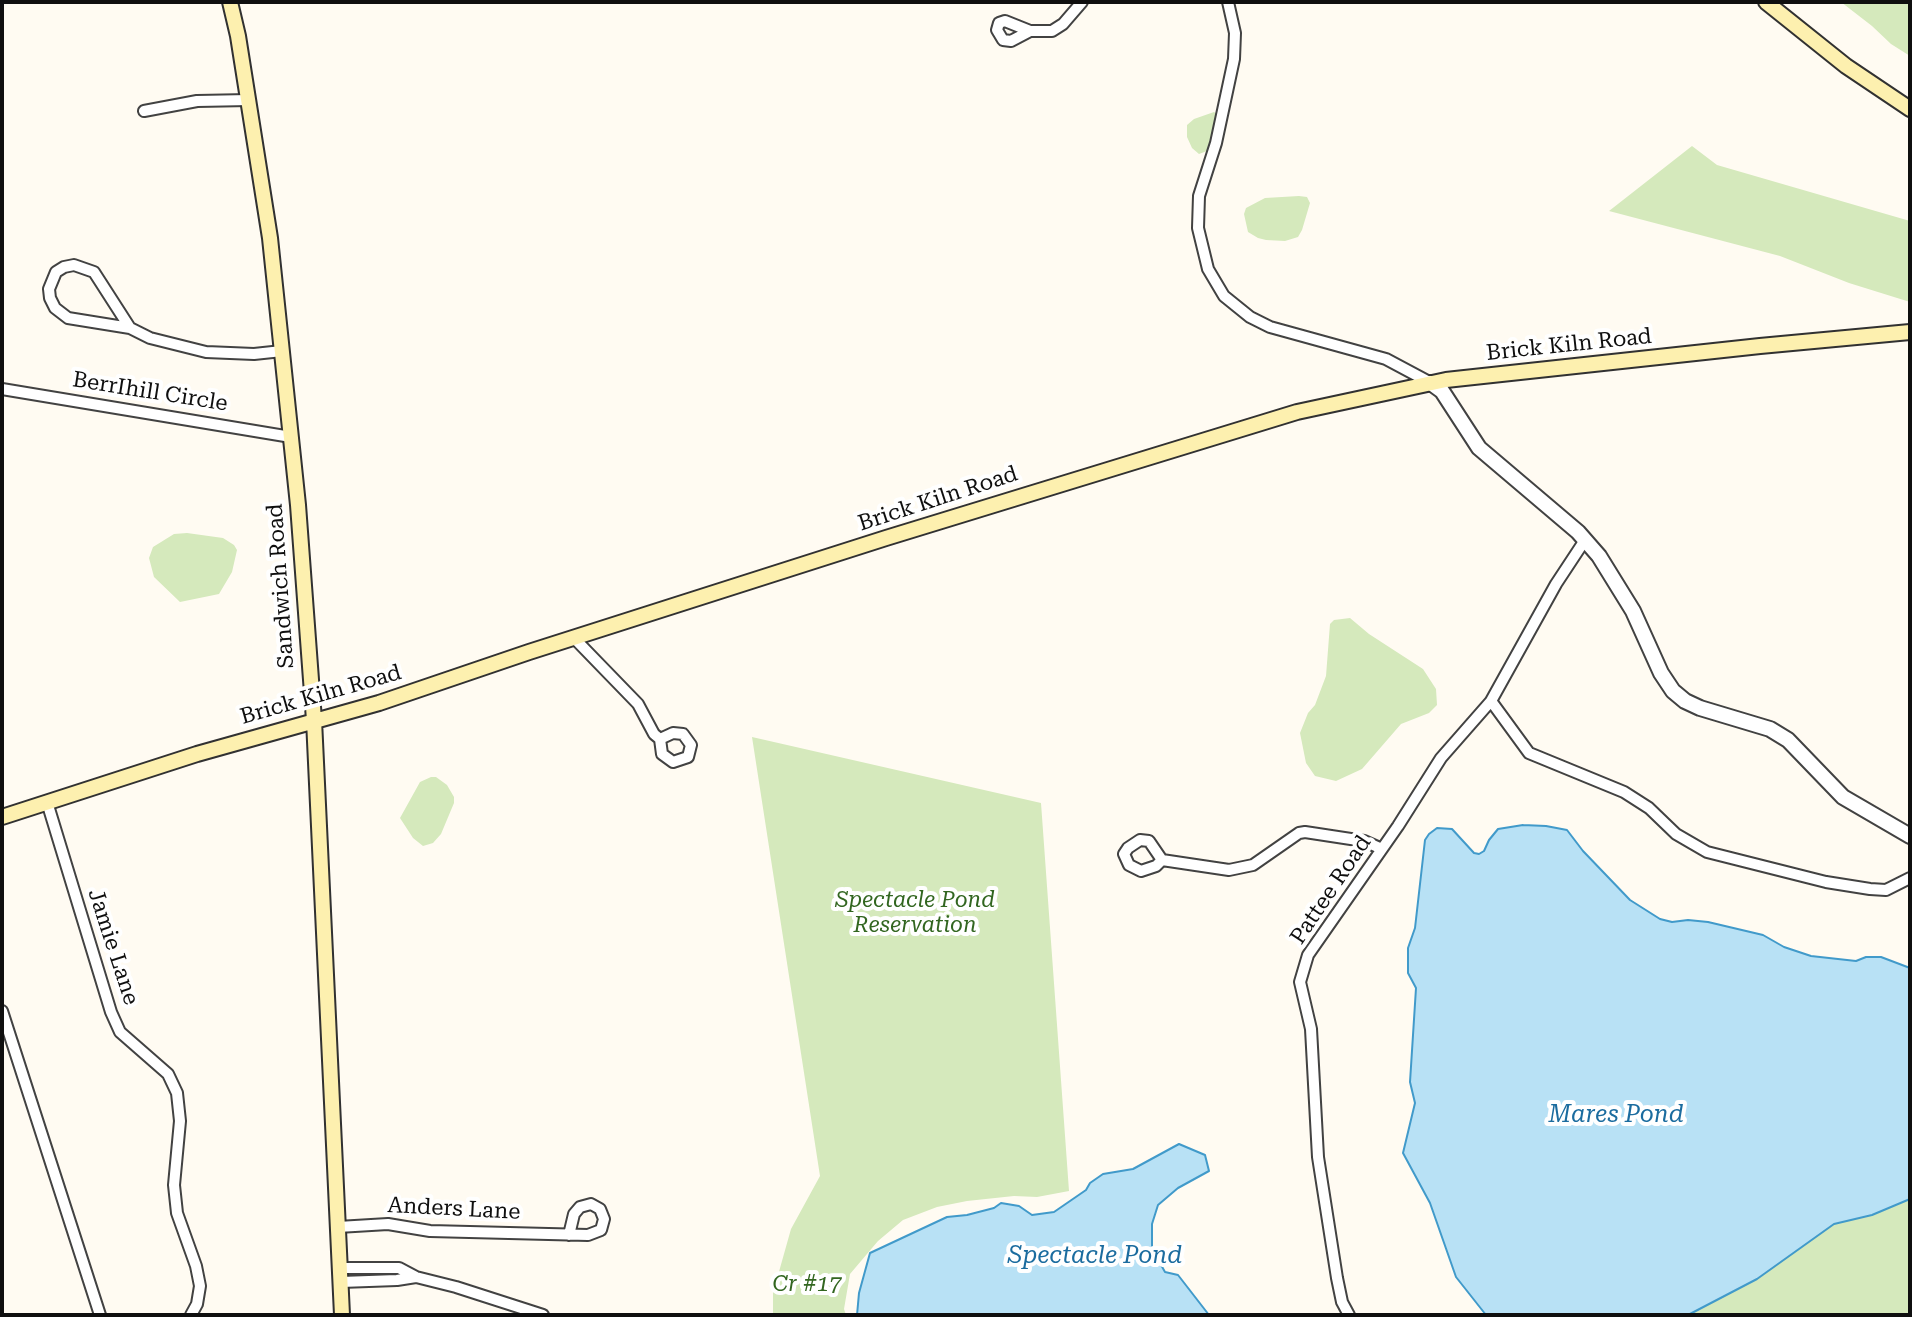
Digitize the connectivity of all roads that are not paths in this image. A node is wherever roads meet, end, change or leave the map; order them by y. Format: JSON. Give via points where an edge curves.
{"nodes":[{"id":1,"x":230,"y":2,"type":"edge"},
{"id":2,"x":1082,"y":2,"type":"edge"},
{"id":3,"x":1228,"y":2,"type":"edge"},
{"id":4,"x":1766,"y":2,"type":"edge"},
{"id":5,"x":1030,"y":31,"type":"dead end"},
{"id":6,"x":249,"y":100,"type":"junction"},
{"id":7,"x":1910,"y":109,"type":"edge"},
{"id":8,"x":144,"y":111,"type":"dead end"},
{"id":9,"x":130,"y":328,"type":"junction"},
{"id":10,"x":1910,"y":332,"type":"edge"},
{"id":11,"x":282,"y":351,"type":"junction"},
{"id":12,"x":1431,"y":383,"type":"junction"},
{"id":13,"x":2,"y":389,"type":"edge"},
{"id":14,"x":291,"y":437,"type":"junction"},
{"id":15,"x":1585,"y":540,"type":"junction"},
{"id":16,"x":574,"y":638,"type":"junction"},
{"id":17,"x":1491,"y":701,"type":"junction"},
{"id":18,"x":314,"y":720,"type":"junction"},
{"id":19,"x":660,"y":739,"type":"dead end"},
{"id":20,"x":47,"y":802,"type":"junction"},
{"id":21,"x":2,"y":817,"type":"edge"},
{"id":22,"x":1910,"y":836,"type":"edge"},
{"id":23,"x":1382,"y":849,"type":"junction"},
{"id":24,"x":1162,"y":860,"type":"dead end"},
{"id":25,"x":1910,"y":878,"type":"edge"},
{"id":26,"x":2,"y":1011,"type":"edge"},
{"id":27,"x":338,"y":1227,"type":"junction"},
{"id":28,"x":569,"y":1235,"type":"dead end"},
{"id":29,"x":341,"y":1275,"type":"junction"},
{"id":30,"x":100,"y":1315,"type":"edge"},
{"id":31,"x":191,"y":1315,"type":"edge"},
{"id":32,"x":342,"y":1315,"type":"edge"},
{"id":33,"x":543,"y":1315,"type":"edge"},
{"id":34,"x":1349,"y":1315,"type":"edge"}],
"edges":[{"from":1,"to":6,"type":"main road","name":"Sandwich Road"},
{"from":2,"to":5,"type":"street","via":[[1058,28]]},
{"from":3,"to":12,"type":"street","via":[[1234,59],[1199,196],[1198,228],[1208,269],[1224,296],[1250,317],[1386,359]]},
{"from":4,"to":7,"type":"main road"},
{"from":6,"to":8,"type":"street","via":[[197,101]]},
{"from":6,"to":11,"type":"main road","name":"Sandwich Road"},
{"from":9,"to":9,"type":"street","via":[[82,322],[59,313],[49,289],[56,272],[74,265],[94,272]]},
{"from":9,"to":11,"type":"street","via":[[206,352]]},
{"from":10,"to":12,"type":"main road","name":"Brick Kiln Road"},
{"from":11,"to":14,"type":"main road","name":"Sandwich Road"},
{"from":12,"to":15,"type":"street","via":[[1442,391],[1479,448]]},
{"from":12,"to":16,"type":"main road","name":"Brick Kiln Road","via":[[1232,431]]},
{"from":13,"to":14,"type":"street","name":"BerrIhill Circle"},
{"from":14,"to":18,"type":"main road","name":"Sandwich Road"},
{"from":15,"to":17,"type":"street","name":"Pattee Road"},
{"from":15,"to":22,"type":"street","via":[[1619,584],[1673,691],[1700,708],[1770,729],[1788,740],[1843,797]]},
{"from":16,"to":18,"type":"main road","name":"Brick Kiln Road"},
{"from":16,"to":19,"type":"street","via":[[638,704]]},
{"from":17,"to":23,"type":"street","name":"Pattee Road","via":[[1441,758]]},
{"from":17,"to":25,"type":"street","via":[[1529,753],[1624,792],[1707,852],[1870,889],[1886,890]]},
{"from":18,"to":20,"type":"main road","name":"Brick Kiln Road"},
{"from":18,"to":27,"type":"main road","name":"Sandwich Road"},
{"from":20,"to":21,"type":"main road","name":"Brick Kiln Road"},
{"from":20,"to":31,"type":"street","name":"Jamie Lane","via":[[111,1012],[120,1032],[168,1074],[177,1093],[177,1213],[200,1286]]},
{"from":23,"to":24,"type":"street","via":[[1305,832],[1253,865],[1229,870]]},
{"from":23,"to":34,"type":"street","name":"Pattee Road","via":[[1308,955],[1300,982],[1311,1029],[1326,1221]]},
{"from":26,"to":30,"type":"street"},
{"from":27,"to":28,"type":"street","name":"Anders Lane","via":[[388,1224],[430,1231]]},
{"from":27,"to":29,"type":"main road","name":"Sandwich Road"},
{"from":29,"to":32,"type":"main road","name":"Sandwich Road"},
{"from":29,"to":33,"type":"street","via":[[416,1277]]}]}
